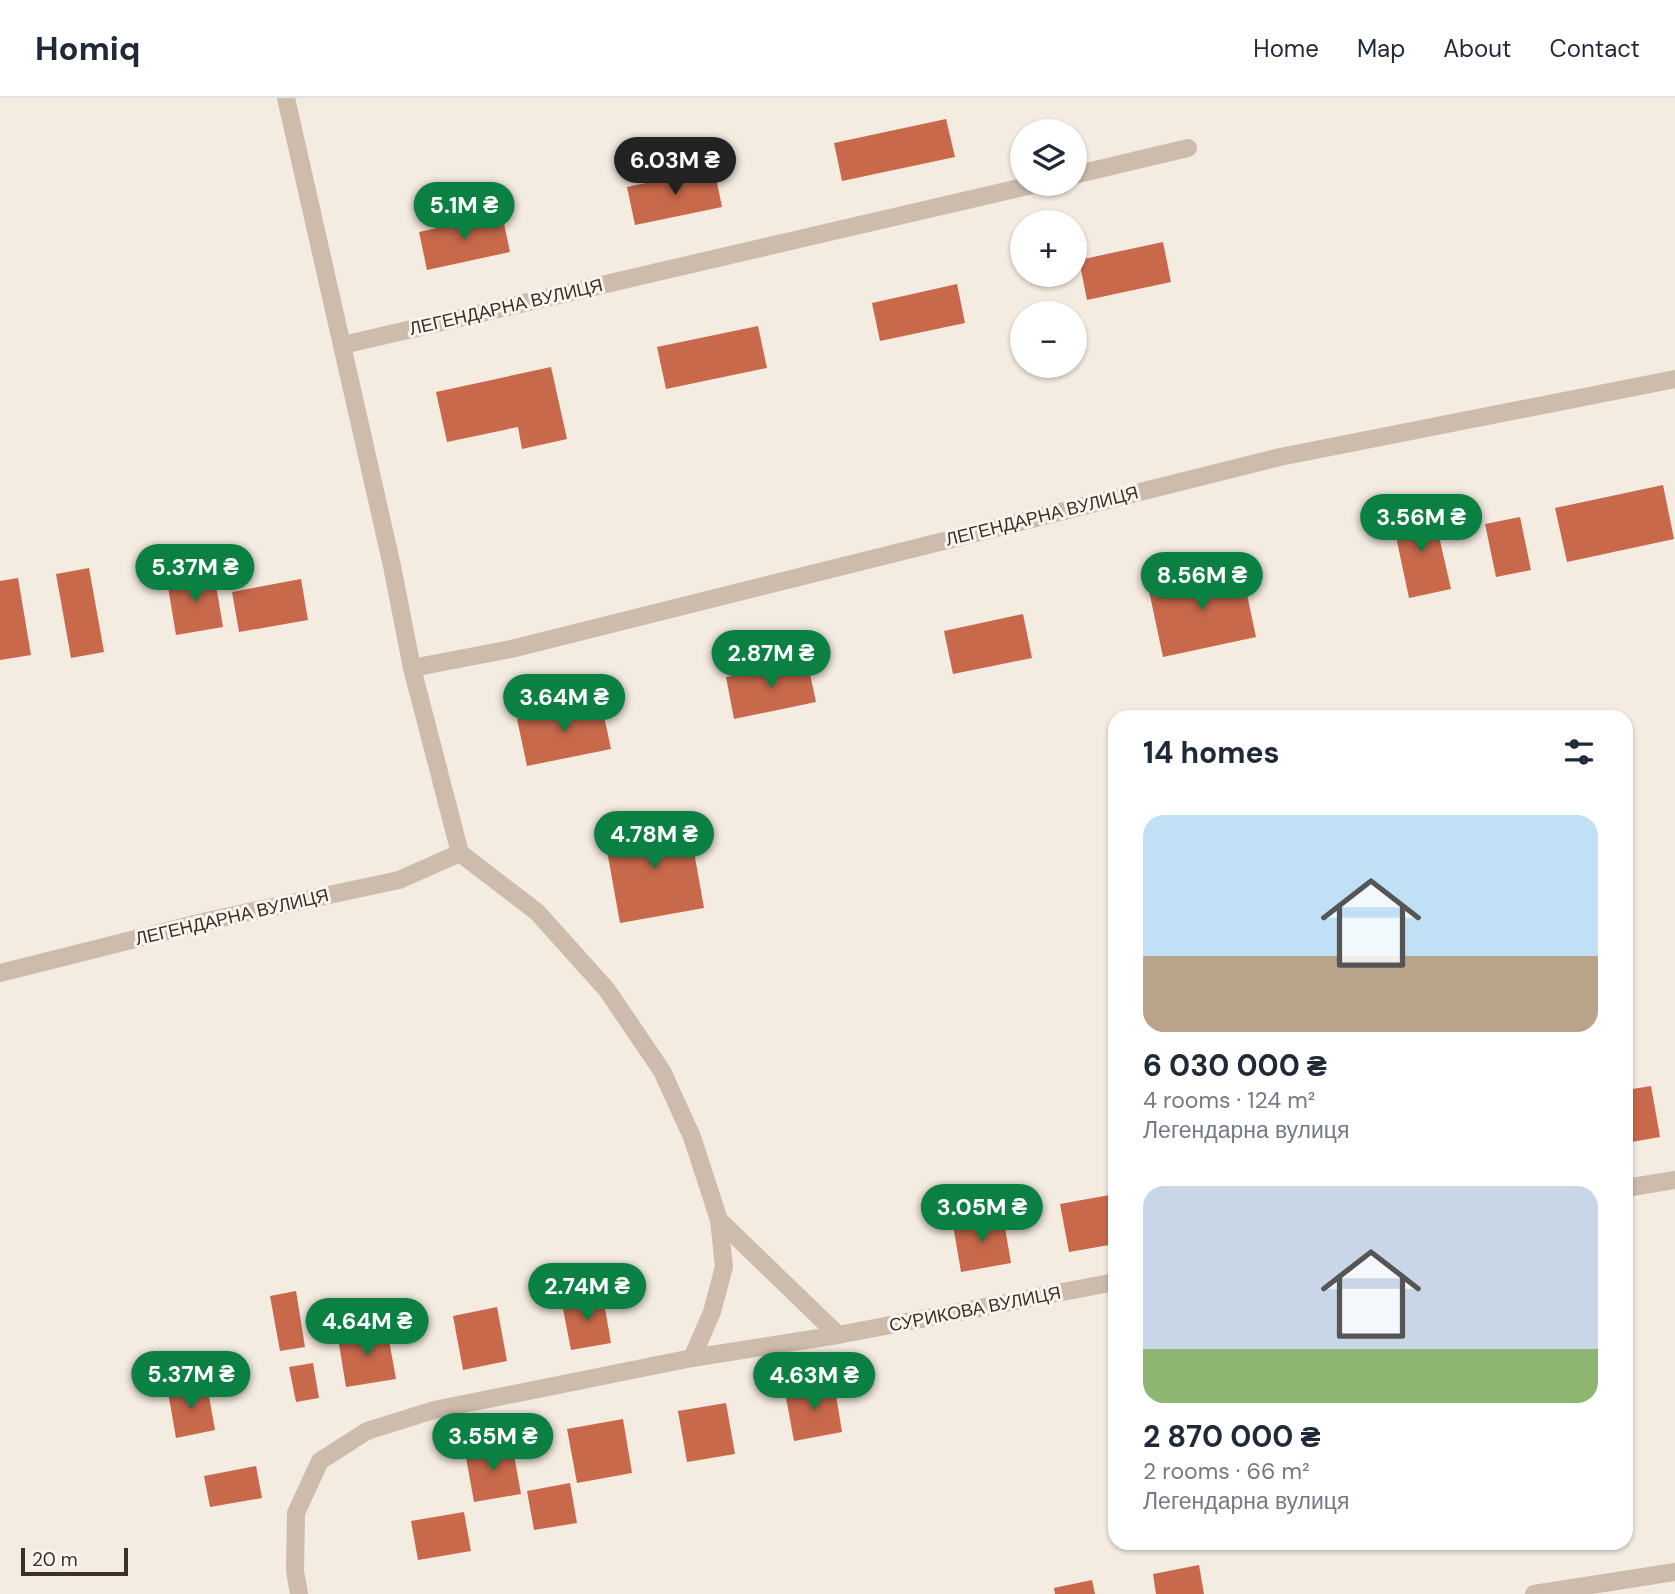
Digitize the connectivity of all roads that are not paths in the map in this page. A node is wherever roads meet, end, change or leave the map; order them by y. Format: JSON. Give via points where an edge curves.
{"nodes":[{"id":1,"x":286,"y":98,"type":"edge"},
{"id":2,"x":1188,"y":148,"type":"dead end"},
{"id":3,"x":1087,"y":172,"type":"edge"},
{"id":4,"x":1010,"y":190,"type":"edge"},
{"id":5,"x":343,"y":345,"type":"junction"},
{"id":6,"x":1675,"y":379,"type":"edge"},
{"id":7,"x":412,"y":668,"type":"junction"},
{"id":8,"x":460,"y":853,"type":"junction"},
{"id":9,"x":0,"y":973,"type":"edge"},
{"id":10,"x":1675,"y":1180,"type":"edge"},
{"id":11,"x":1633,"y":1187,"type":"edge"},
{"id":12,"x":719,"y":1220,"type":"junction"},
{"id":13,"x":1108,"y":1283,"type":"edge"},
{"id":14,"x":838,"y":1335,"type":"junction"},
{"id":15,"x":692,"y":1359,"type":"junction"},
{"id":16,"x":1675,"y":1572,"type":"edge"},
{"id":17,"x":299,"y":1594,"type":"edge"},
{"id":18,"x":1534,"y":1594,"type":"edge"}],
"edges":[{"from":1,"to":5,"type":"street"},
{"from":2,"to":3,"type":"street"},
{"from":4,"to":5,"type":"street","name":"ЛЕГЕНДАРНА ВУЛИЦЯ"},
{"from":5,"to":7,"type":"street"},
{"from":6,"to":7,"type":"street","name":"ЛЕГЕНДАРНА ВУЛИЦЯ","via":[[1280,457],[511,649]]},
{"from":7,"to":8,"type":"street"},
{"from":8,"to":9,"type":"street","name":"ЛЕГЕНДАРНА ВУЛИЦЯ","via":[[399,880],[207,921]]},
{"from":8,"to":12,"type":"street","via":[[537,912],[607,990],[663,1070],[692,1137]]},
{"from":10,"to":11,"type":"street"},
{"from":12,"to":14,"type":"street"},
{"from":12,"to":15,"type":"street","via":[[724,1268]]},
{"from":13,"to":14,"type":"street","name":"СУРИКОВА ВУЛИЦЯ"},
{"from":14,"to":15,"type":"street","name":"СУРИКОВА ВУЛИЦЯ"},
{"from":15,"to":17,"type":"street","name":"СУРИКОВА ВУЛИЦЯ","via":[[434,1410],[367,1431],[320,1461],[296,1513]]},
{"from":16,"to":18,"type":"street"}]}
